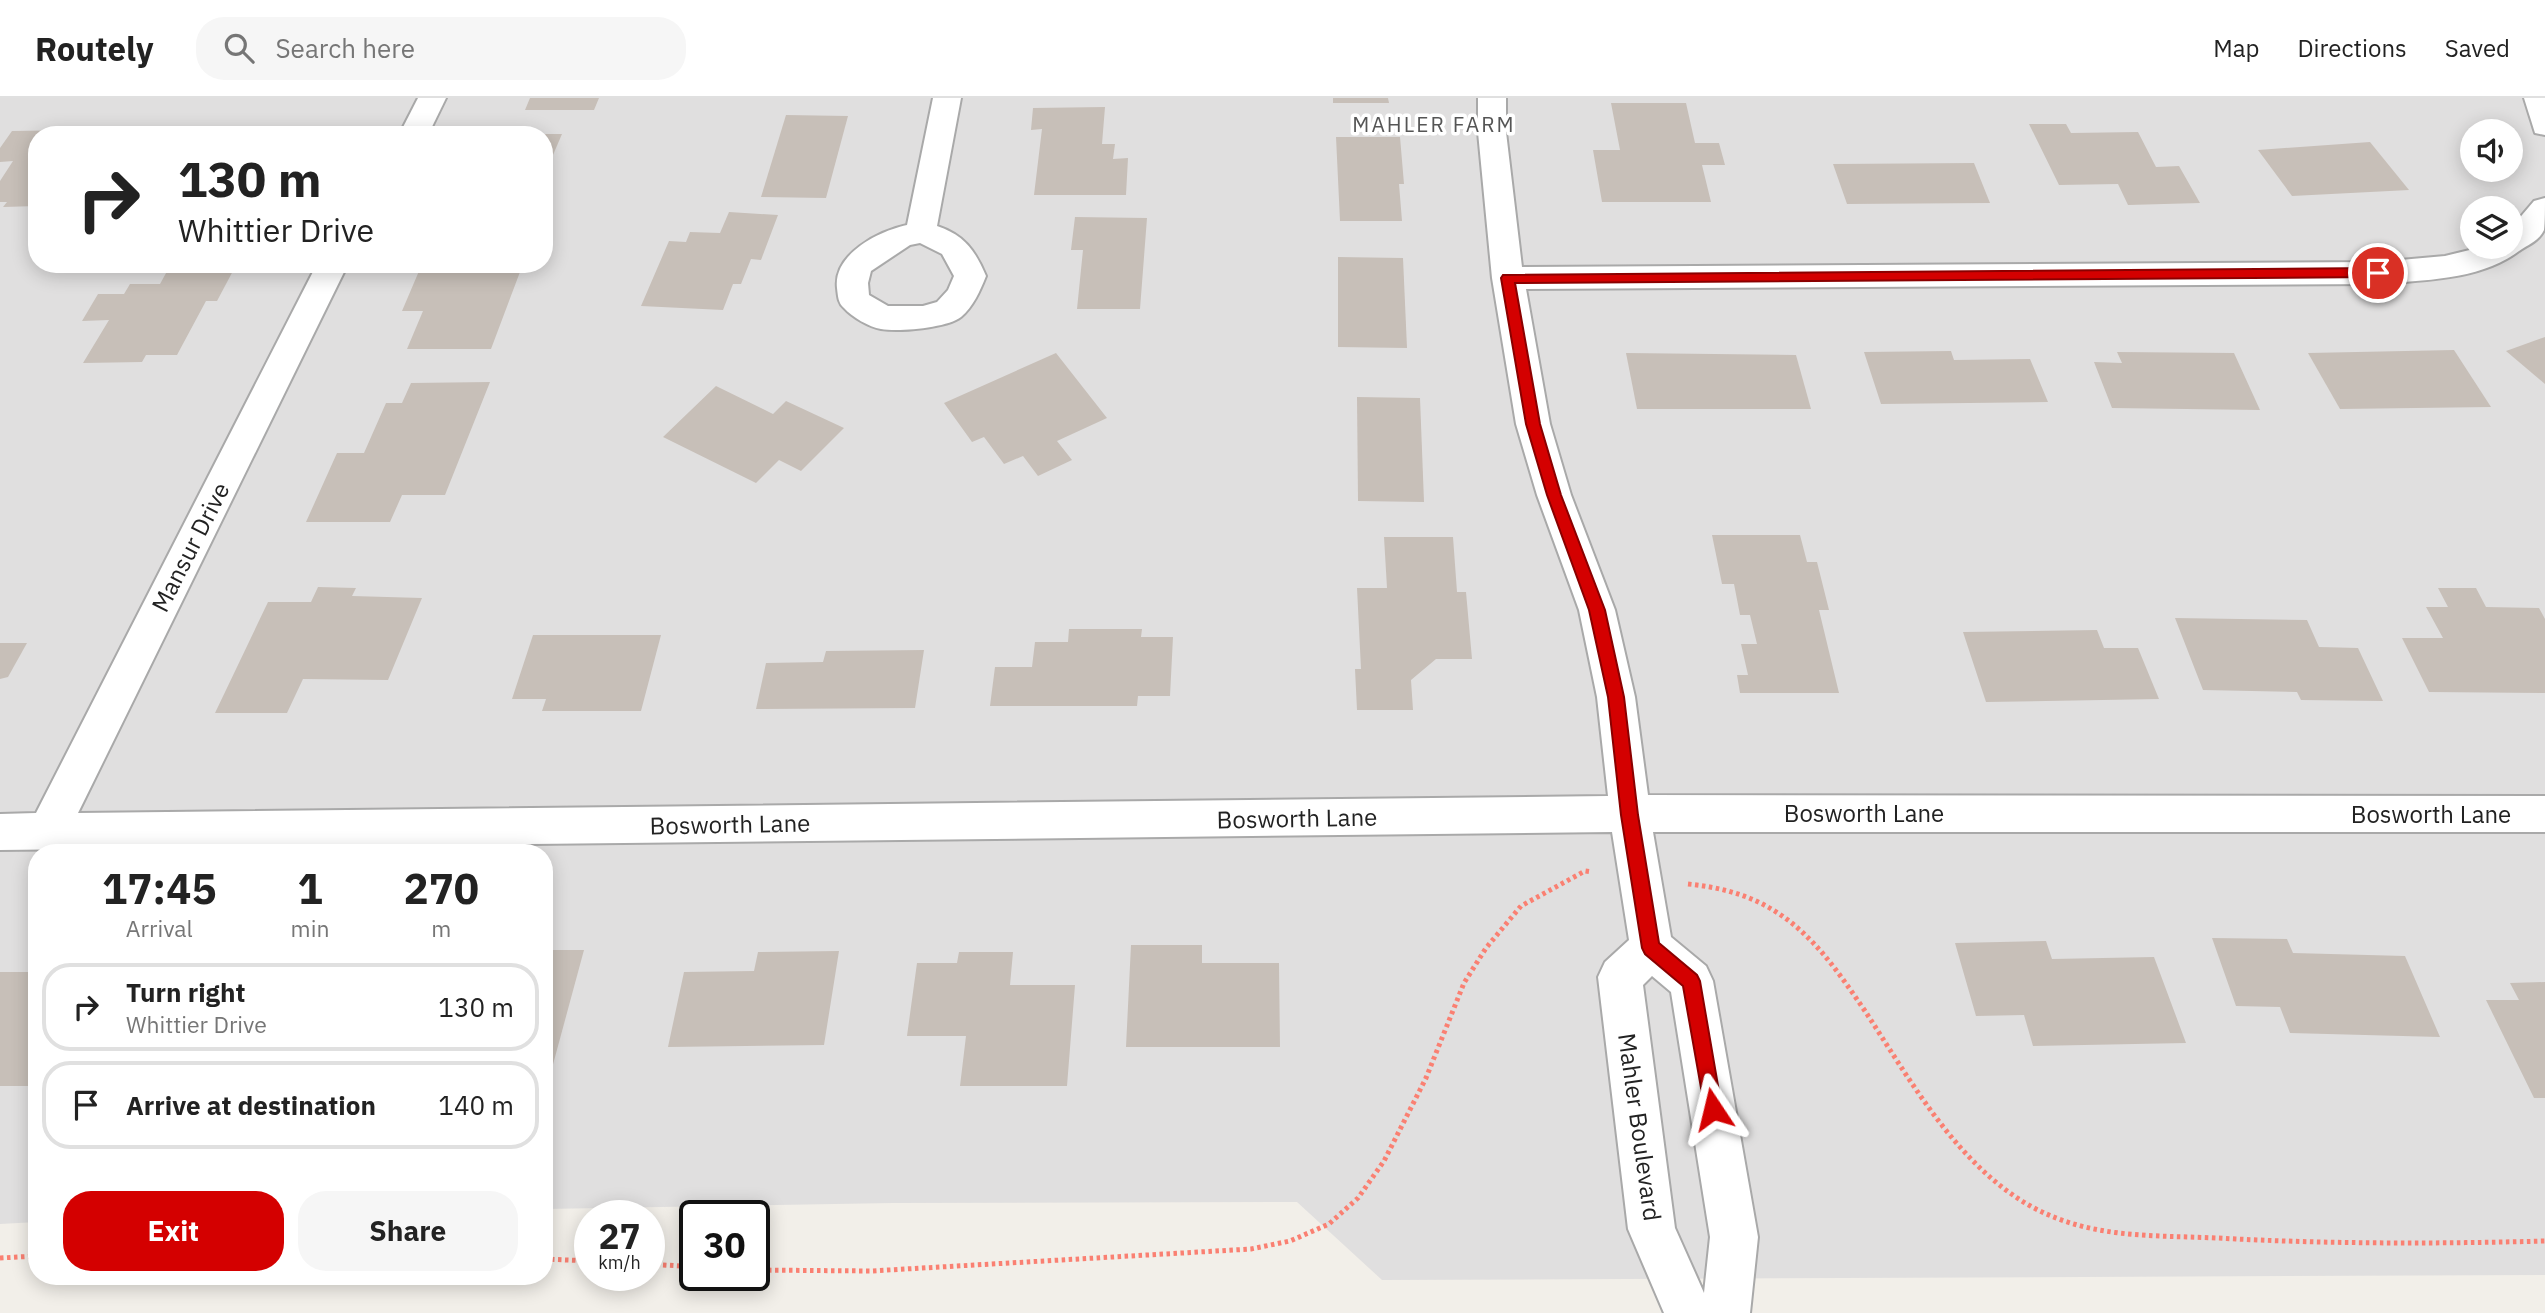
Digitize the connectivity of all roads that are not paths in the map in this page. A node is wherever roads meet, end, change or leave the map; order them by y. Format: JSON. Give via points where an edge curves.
{"nodes":[{"id":1,"x":432,"y":98,"type":"edge"},
{"id":2,"x":947,"y":98,"type":"edge"},
{"id":3,"x":1492,"y":98,"type":"edge"},
{"id":4,"x":2538,"y":98,"type":"edge"},
{"id":5,"x":418,"y":126,"type":"edge"},
{"id":6,"x":2545,"y":126,"type":"edge"},
{"id":7,"x":2545,"y":208,"type":"edge"},
{"id":8,"x":921,"y":232,"type":"dead end"},
{"id":9,"x":2523,"y":234,"type":"edge"},
{"id":10,"x":2473,"y":259,"type":"edge"},
{"id":11,"x":328,"y":273,"type":"edge"},
{"id":12,"x":1508,"y":278,"type":"junction"},
{"id":13,"x":2545,"y":814,"type":"edge"},
{"id":14,"x":1630,"y":815,"type":"junction"},
{"id":15,"x":48,"y":831,"type":"junction"},
{"id":16,"x":0,"y":832,"type":"edge"},
{"id":17,"x":1651,"y":948,"type":"junction"},
{"id":18,"x":1688,"y":1313,"type":"edge"},
{"id":19,"x":1726,"y":1313,"type":"edge"}],
"edges":[{"from":1,"to":5,"type":"street"},
{"from":2,"to":8,"type":"street"},
{"from":3,"to":12,"type":"street"},
{"from":4,"to":6,"type":"street"},
{"from":7,"to":9,"type":"street"},
{"from":10,"to":12,"type":"street","via":[[2425,270],[2378,273]]},
{"from":11,"to":15,"type":"street","name":"Mansur Drive"},
{"from":12,"to":14,"type":"street","via":[[1533,424],[1597,610],[1616,697]]},
{"from":13,"to":14,"type":"street","name":"Bosworth Lane"},
{"from":14,"to":15,"type":"street","name":"Bosworth Lane"},
{"from":14,"to":17,"type":"street"},
{"from":15,"to":16,"type":"street","name":"Bosworth Lane"},
{"from":17,"to":18,"type":"street","name":"Mahler Boulevard","via":[[1620,977],[1653,1230]]},
{"from":17,"to":19,"type":"street","via":[[1691,981],[1734,1237]]}]}
